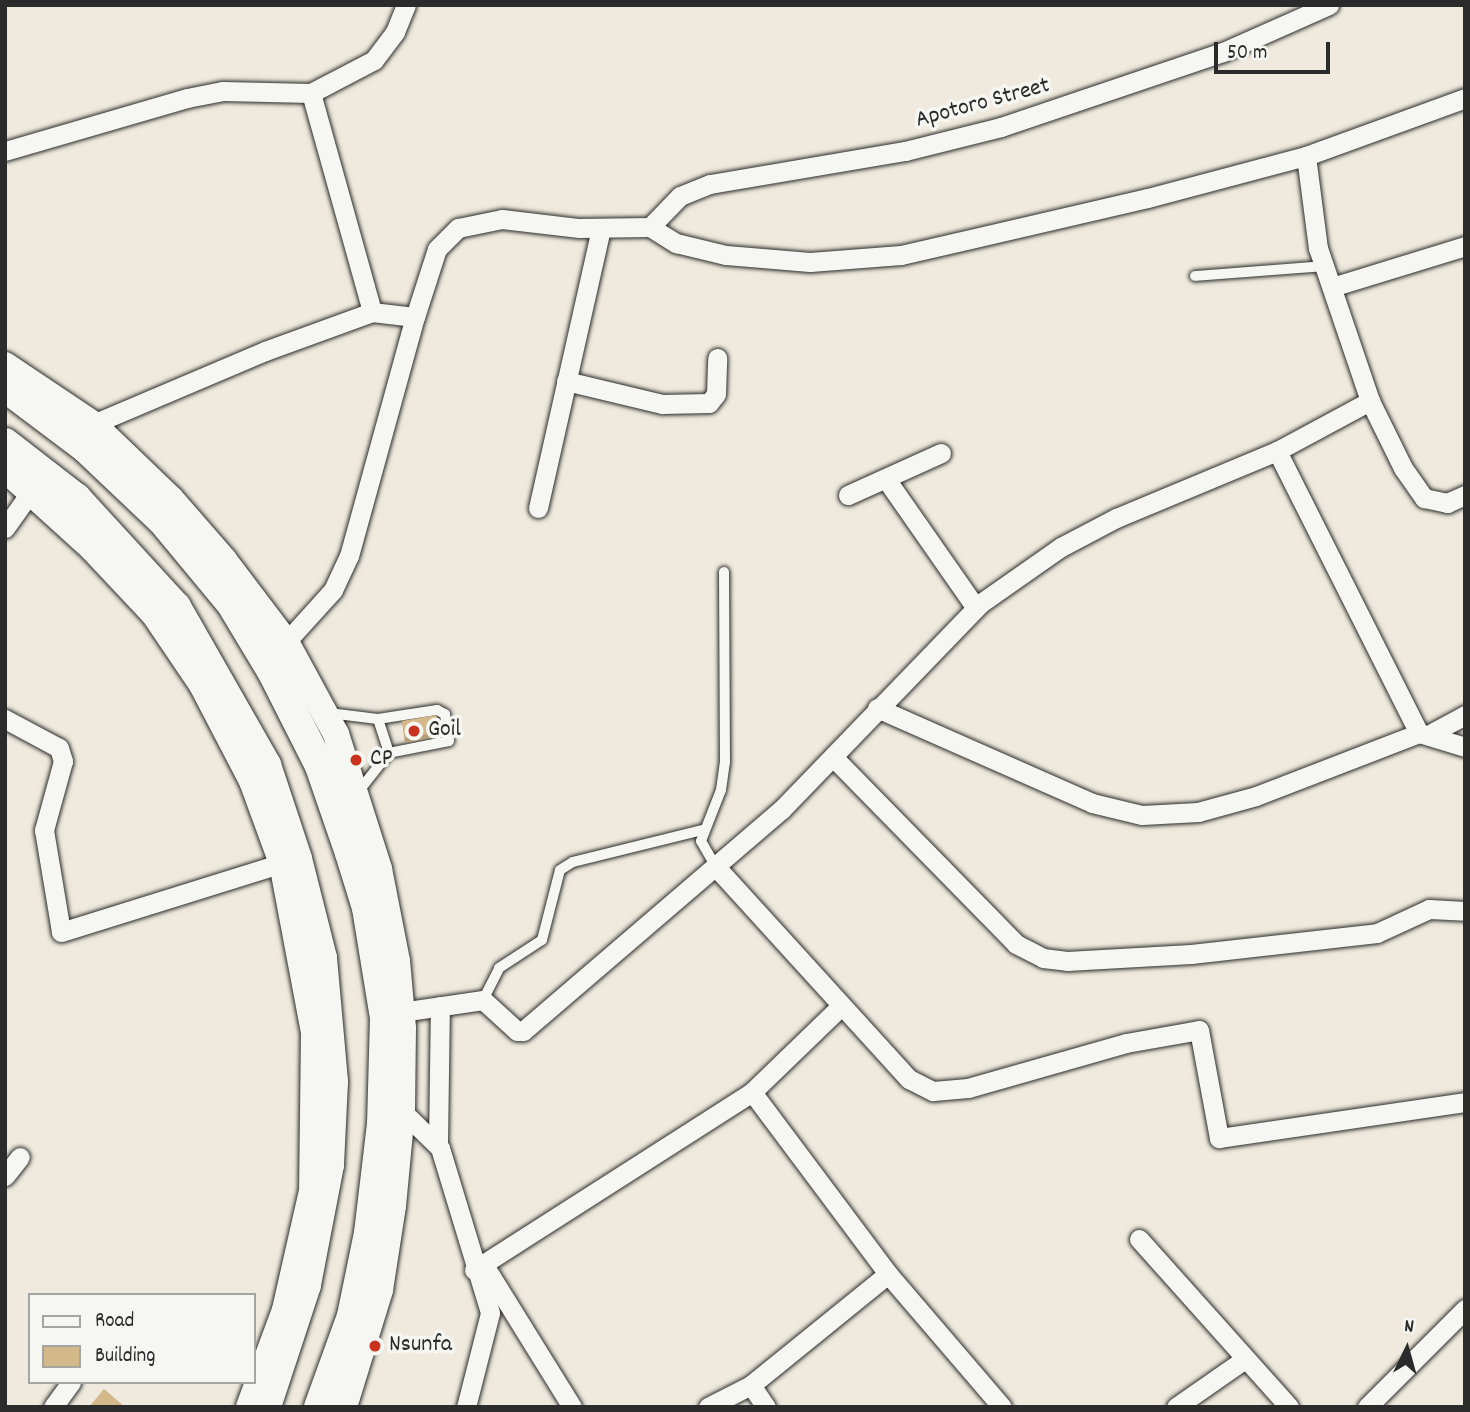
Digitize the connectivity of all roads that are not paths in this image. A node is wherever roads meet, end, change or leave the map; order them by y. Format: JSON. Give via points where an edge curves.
{"nodes":[{"id":1,"x":406,"y":5,"type":"edge"},
{"id":2,"x":1329,"y":5,"type":"edge"},
{"id":3,"x":312,"y":93,"type":"junction"},
{"id":4,"x":1465,"y":98,"type":"edge"},
{"id":5,"x":5,"y":151,"type":"edge"},
{"id":6,"x":1306,"y":156,"type":"junction"},
{"id":7,"x":650,"y":227,"type":"junction"},
{"id":8,"x":601,"y":229,"type":"junction"},
{"id":9,"x":1465,"y":246,"type":"edge"},
{"id":10,"x":1324,"y":266,"type":"junction"},
{"id":11,"x":1195,"y":276,"type":"dead end"},
{"id":12,"x":1332,"y":287,"type":"junction"},
{"id":13,"x":372,"y":312,"type":"junction"},
{"id":14,"x":415,"y":317,"type":"junction"},
{"id":15,"x":717,"y":358,"type":"dead end"},
{"id":16,"x":5,"y":365,"type":"edge"},
{"id":17,"x":566,"y":382,"type":"junction"},
{"id":18,"x":5,"y":387,"type":"edge"},
{"id":19,"x":1370,"y":401,"type":"junction"},
{"id":20,"x":93,"y":424,"type":"junction"},
{"id":21,"x":5,"y":443,"type":"edge"},
{"id":22,"x":1277,"y":451,"type":"junction"},
{"id":23,"x":941,"y":453,"type":"dead end"},
{"id":24,"x":5,"y":469,"type":"edge"},
{"id":25,"x":886,"y":479,"type":"junction"},
{"id":26,"x":32,"y":490,"type":"junction"},
{"id":27,"x":848,"y":495,"type":"dead end"},
{"id":28,"x":1465,"y":495,"type":"edge"},
{"id":29,"x":538,"y":508,"type":"dead end"},
{"id":30,"x":5,"y":528,"type":"edge"},
{"id":31,"x":724,"y":572,"type":"dead end"},
{"id":32,"x":976,"y":608,"type":"junction"},
{"id":33,"x":286,"y":642,"type":"junction"},
{"id":34,"x":877,"y":708,"type":"junction"},
{"id":35,"x":324,"y":713,"type":"junction"},
{"id":36,"x":1465,"y":715,"type":"edge"},
{"id":37,"x":5,"y":719,"type":"edge"},
{"id":38,"x":378,"y":719,"type":"junction"},
{"id":39,"x":1423,"y":734,"type":"junction"},
{"id":40,"x":1465,"y":747,"type":"edge"},
{"id":41,"x":389,"y":753,"type":"junction"},
{"id":42,"x":833,"y":757,"type":"junction"},
{"id":43,"x":355,"y":795,"type":"junction"},
{"id":44,"x":702,"y":830,"type":"junction"},
{"id":45,"x":282,"y":863,"type":"junction"},
{"id":46,"x":716,"y":867,"type":"junction"},
{"id":47,"x":1465,"y":911,"type":"edge"},
{"id":48,"x":484,"y":1000,"type":"junction"},
{"id":49,"x":440,"y":1006,"type":"junction"},
{"id":50,"x":840,"y":1007,"type":"junction"},
{"id":51,"x":401,"y":1012,"type":"junction"},
{"id":52,"x":752,"y":1092,"type":"junction"},
{"id":53,"x":1465,"y":1102,"type":"edge"},
{"id":54,"x":402,"y":1111,"type":"junction"},
{"id":55,"x":438,"y":1144,"type":"junction"},
{"id":56,"x":20,"y":1157,"type":"dead end"},
{"id":57,"x":5,"y":1176,"type":"edge"},
{"id":58,"x":1139,"y":1239,"type":"dead end"},
{"id":59,"x":479,"y":1268,"type":"junction"},
{"id":60,"x":888,"y":1274,"type":"junction"},
{"id":61,"x":1465,"y":1309,"type":"edge"},
{"id":62,"x":1245,"y":1359,"type":"junction"},
{"id":63,"x":70,"y":1384,"type":"edge"},
{"id":64,"x":751,"y":1385,"type":"junction"},
{"id":65,"x":53,"y":1407,"type":"edge"},
{"id":66,"x":249,"y":1407,"type":"edge"},
{"id":67,"x":266,"y":1407,"type":"edge"},
{"id":68,"x":319,"y":1407,"type":"edge"},
{"id":69,"x":344,"y":1407,"type":"edge"},
{"id":70,"x":466,"y":1407,"type":"edge"},
{"id":71,"x":572,"y":1407,"type":"edge"},
{"id":72,"x":708,"y":1407,"type":"edge"},
{"id":73,"x":766,"y":1407,"type":"edge"},
{"id":74,"x":1002,"y":1407,"type":"edge"},
{"id":75,"x":1176,"y":1407,"type":"edge"},
{"id":76,"x":1289,"y":1407,"type":"edge"},
{"id":77,"x":1367,"y":1407,"type":"edge"}],
"edges":[{"from":1,"to":3,"type":"street","via":[[395,32],[374,60]]},
{"from":2,"to":7,"type":"street","name":"Apotoro Street","via":[[1223,52],[1001,127],[905,150],[710,184],[680,196]]},
{"from":3,"to":5,"type":"street","via":[[223,91]]},
{"from":3,"to":13,"type":"street"},
{"from":4,"to":6,"type":"street"},
{"from":6,"to":7,"type":"street","via":[[901,255],[810,262],[726,256],[676,243]]},
{"from":6,"to":10,"type":"street","via":[[1312,220]]},
{"from":7,"to":8,"type":"street"},
{"from":8,"to":14,"type":"street","via":[[502,219],[458,228],[437,249]]},
{"from":8,"to":17,"type":"street"},
{"from":9,"to":12,"type":"street"},
{"from":10,"to":11,"type":"lane"},
{"from":10,"to":12,"type":"street"},
{"from":12,"to":19,"type":"street"},
{"from":13,"to":14,"type":"street"},
{"from":13,"to":20,"type":"street"},
{"from":14,"to":33,"type":"street","via":[[349,556],[333,590]]},
{"from":15,"to":17,"type":"street","via":[[716,394],[709,403],[662,404]]},
{"from":16,"to":20,"type":"street"},
{"from":17,"to":29,"type":"street"},
{"from":18,"to":68,"type":"main road","via":[[86,448],[162,520],[231,603],[320,766],[354,864],[367,908],[385,1018],[382,1124],[369,1233],[352,1316]]},
{"from":19,"to":22,"type":"street"},
{"from":19,"to":28,"type":"street","via":[[1403,468],[1424,498],[1447,503]]},
{"from":20,"to":33,"type":"street","via":[[171,499]]},
{"from":21,"to":67,"type":"main road","via":[[76,498],[176,607],[266,765],[297,859],[322,958],[333,1082],[329,1165],[306,1285]]},
{"from":22,"to":32,"type":"street","via":[[1072,541]]},
{"from":22,"to":39,"type":"street"},
{"from":23,"to":25,"type":"street"},
{"from":24,"to":26,"type":"street"},
{"from":25,"to":27,"type":"street"},
{"from":25,"to":32,"type":"street"},
{"from":26,"to":30,"type":"street"},
{"from":26,"to":45,"type":"street","via":[[154,614],[188,665],[252,781]]},
{"from":31,"to":44,"type":"lane","via":[[725,762],[720,790]]},
{"from":32,"to":34,"type":"street"},
{"from":33,"to":35,"type":"street"},
{"from":34,"to":39,"type":"street","via":[[1092,803],[1142,815],[1198,812],[1256,796]]},
{"from":34,"to":42,"type":"street"},
{"from":35,"to":38,"type":"lane"},
{"from":35,"to":43,"type":"street"},
{"from":36,"to":39,"type":"street"},
{"from":37,"to":45,"type":"street","via":[[59,748],[63,761],[44,830],[61,932]]},
{"from":38,"to":41,"type":"lane"},
{"from":38,"to":41,"type":"lane","via":[[437,710],[445,714],[449,741]]},
{"from":39,"to":40,"type":"street"},
{"from":41,"to":43,"type":"lane"},
{"from":42,"to":46,"type":"street"},
{"from":42,"to":47,"type":"street","via":[[1016,944],[1043,958],[1067,961],[1218,951],[1377,933],[1441,906]]},
{"from":43,"to":51,"type":"street","via":[[379,869],[397,961]]},
{"from":44,"to":46,"type":"lane","via":[[701,841]]},
{"from":44,"to":48,"type":"lane","via":[[573,862],[560,870],[542,940],[499,968]]},
{"from":45,"to":66,"type":"street","via":[[314,1032],[312,1191],[285,1310]]},
{"from":46,"to":48,"type":"street","via":[[592,967],[523,1031],[517,1031]]},
{"from":46,"to":50,"type":"street"},
{"from":48,"to":49,"type":"street"},
{"from":49,"to":51,"type":"street"},
{"from":49,"to":55,"type":"street"},
{"from":50,"to":52,"type":"street"},
{"from":50,"to":53,"type":"street","via":[[909,1079],[945,1092],[1126,1043],[1199,1030],[1219,1138]]},
{"from":51,"to":54,"type":"street"},
{"from":52,"to":59,"type":"street"},
{"from":52,"to":60,"type":"street"},
{"from":54,"to":55,"type":"street"},
{"from":54,"to":69,"type":"street","via":[[380,1290]]},
{"from":55,"to":59,"type":"street"},
{"from":56,"to":57,"type":"street"},
{"from":58,"to":62,"type":"street"},
{"from":59,"to":70,"type":"street","via":[[490,1318]]},
{"from":59,"to":71,"type":"street"},
{"from":60,"to":64,"type":"street"},
{"from":60,"to":74,"type":"street"},
{"from":61,"to":77,"type":"street"},
{"from":62,"to":75,"type":"street"},
{"from":62,"to":76,"type":"street"},
{"from":63,"to":65,"type":"street"},
{"from":64,"to":72,"type":"street"},
{"from":64,"to":73,"type":"street"}]}
